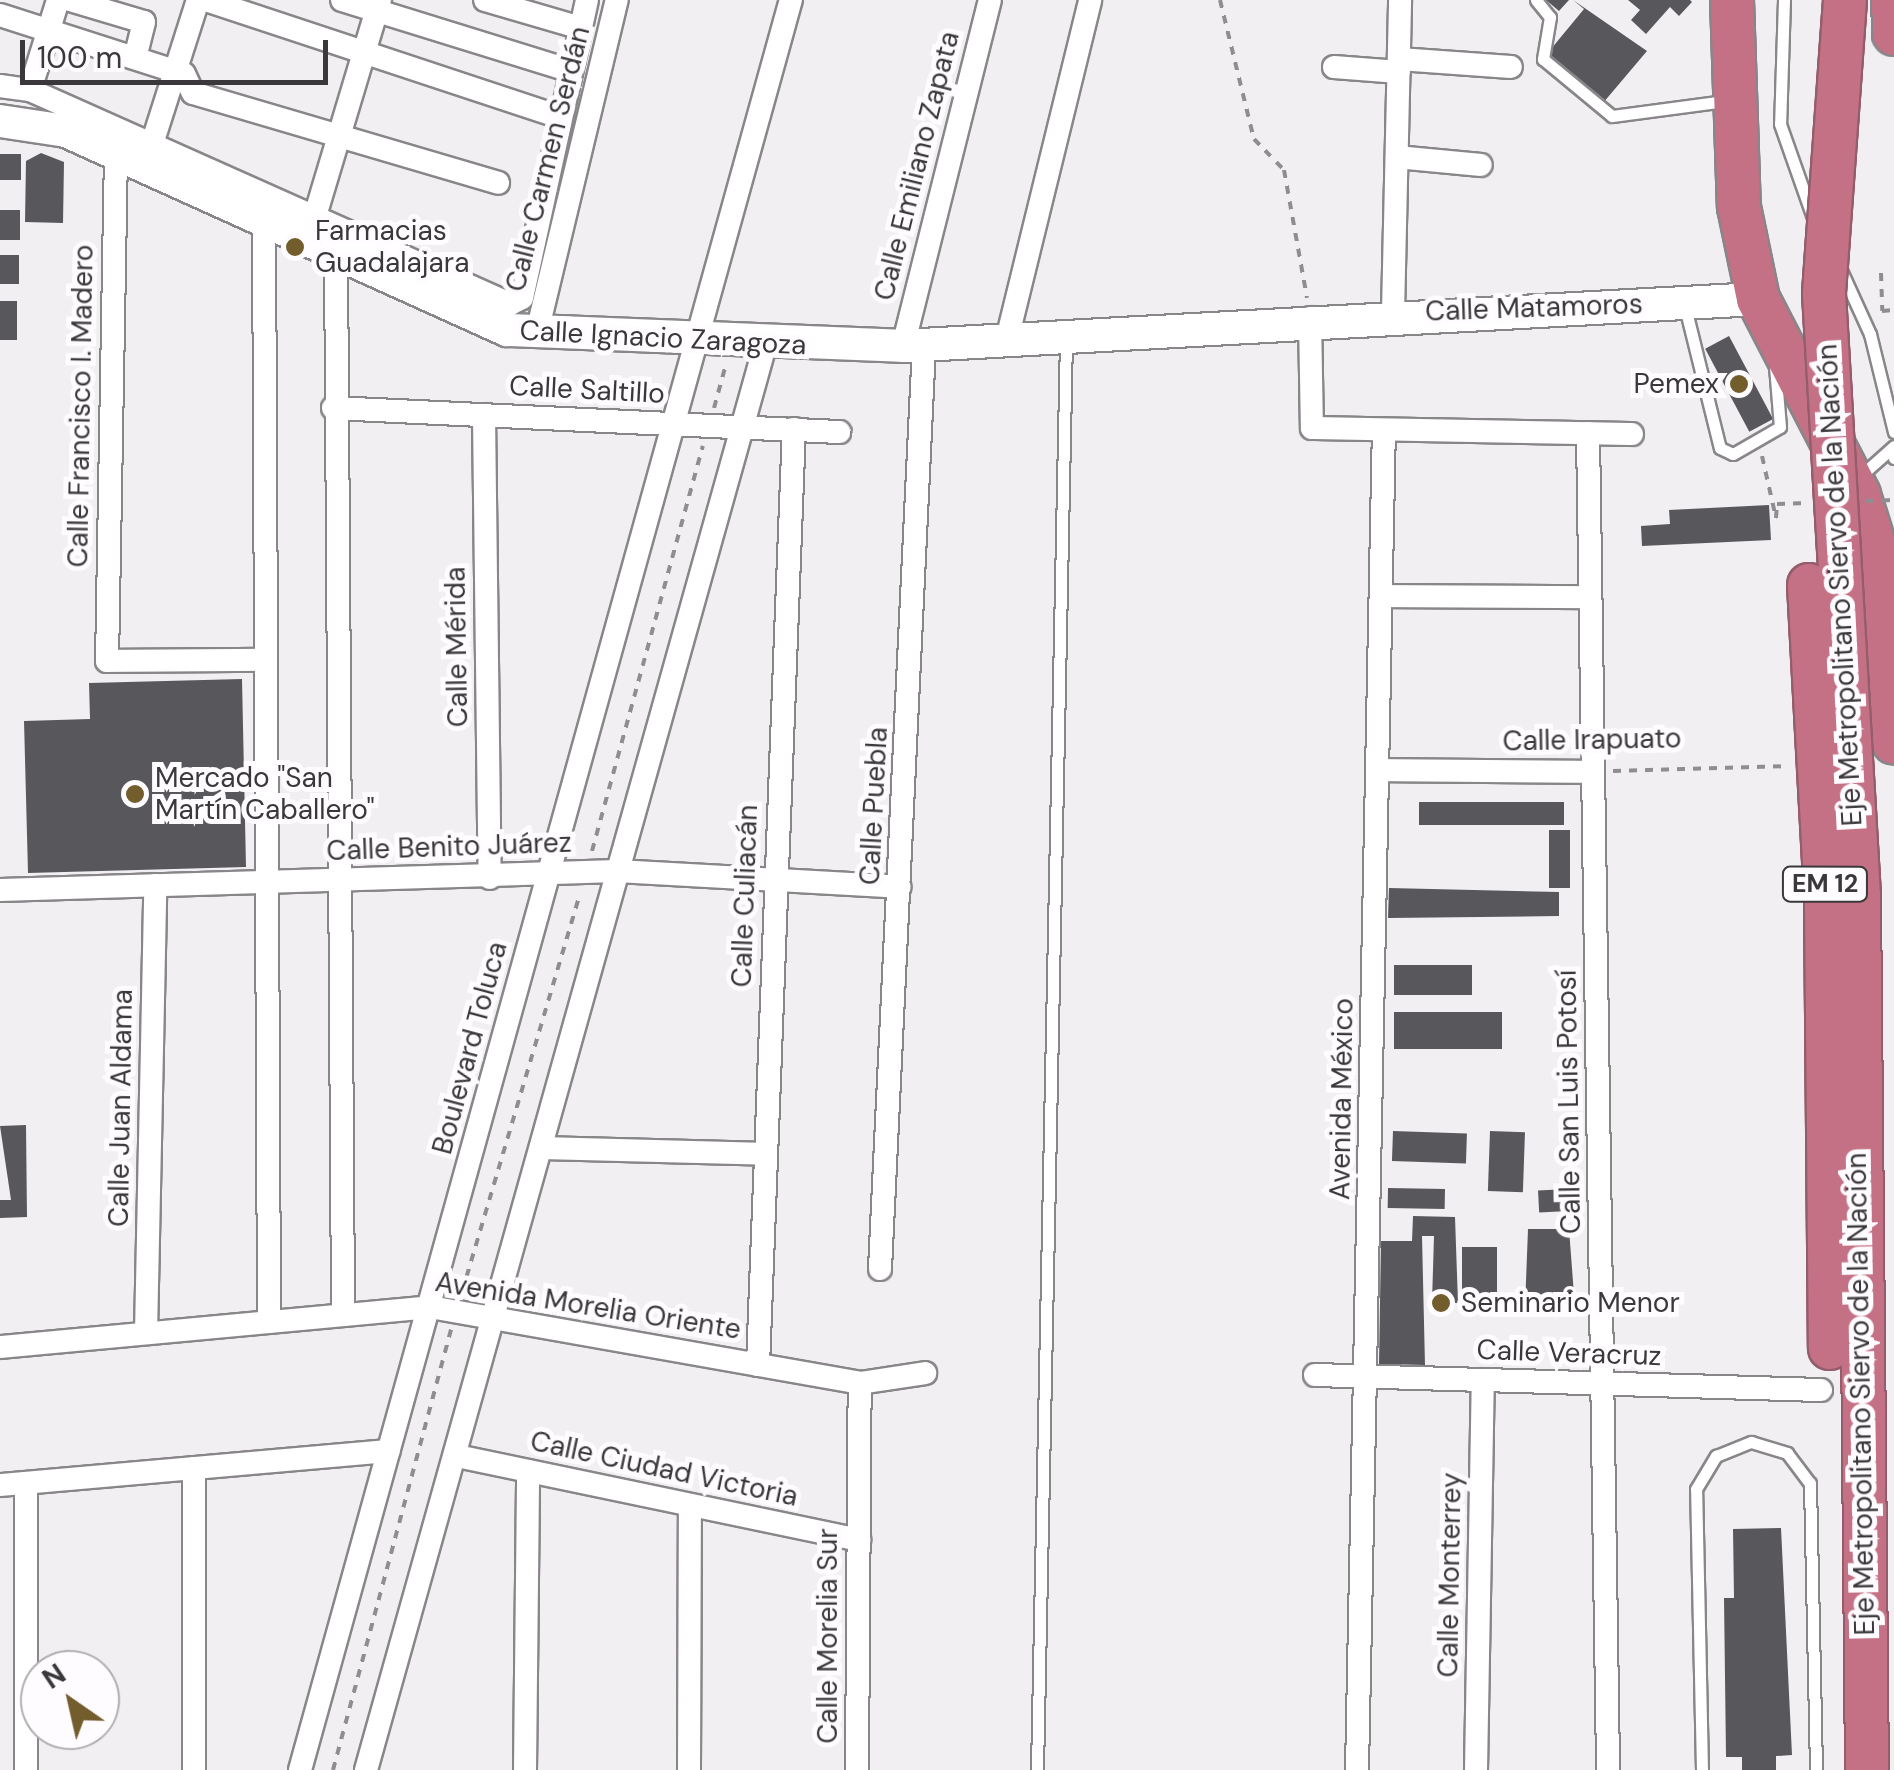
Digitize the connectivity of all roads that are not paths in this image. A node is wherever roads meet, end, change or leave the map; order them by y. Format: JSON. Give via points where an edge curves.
{"nodes":[{"id":1,"x":58,"y":0,"type":"edge"},
{"id":2,"x":70,"y":0,"type":"edge"},
{"id":3,"x":198,"y":0,"type":"edge"},
{"id":4,"x":206,"y":0,"type":"edge"},
{"id":5,"x":342,"y":0,"type":"edge"},
{"id":6,"x":486,"y":0,"type":"edge"},
{"id":7,"x":587,"y":0,"type":"edge"},
{"id":8,"x":618,"y":0,"type":"edge"},
{"id":9,"x":791,"y":0,"type":"edge"},
{"id":10,"x":990,"y":0,"type":"edge"},
{"id":11,"x":1090,"y":0,"type":"edge"},
{"id":12,"x":1400,"y":0,"type":"edge"},
{"id":13,"x":1536,"y":0,"type":"edge"},
{"id":14,"x":1732,"y":0,"type":"edge"},
{"id":15,"x":1784,"y":0,"type":"edge"},
{"id":16,"x":1818,"y":0,"type":"edge"},
{"id":17,"x":1845,"y":0,"type":"edge"},
{"id":18,"x":1893,"y":0,"type":"edge"},
{"id":19,"x":378,"y":5,"type":"edge"},
{"id":20,"x":0,"y":14,"type":"edge"},
{"id":21,"x":580,"y":28,"type":"junction"},
{"id":22,"x":48,"y":30,"type":"junction"},
{"id":23,"x":1894,"y":34,"type":"edge"},
{"id":24,"x":362,"y":52,"type":"junction"},
{"id":25,"x":135,"y":58,"type":"junction"},
{"id":26,"x":1334,"y":66,"type":"dead end"},
{"id":27,"x":1399,"y":66,"type":"junction"},
{"id":28,"x":1512,"y":68,"type":"dead end"},
{"id":29,"x":175,"y":71,"type":"junction"},
{"id":30,"x":570,"y":71,"type":"junction"},
{"id":31,"x":0,"y":86,"type":"edge"},
{"id":32,"x":30,"y":90,"type":"junction"},
{"id":33,"x":1734,"y":100,"type":"junction"},
{"id":34,"x":560,"y":118,"type":"junction"},
{"id":35,"x":0,"y":120,"type":"edge"},
{"id":36,"x":333,"y":134,"type":"junction"},
{"id":37,"x":152,"y":144,"type":"junction"},
{"id":38,"x":116,"y":152,"type":"junction"},
{"id":39,"x":1397,"y":157,"type":"junction"},
{"id":40,"x":1481,"y":165,"type":"dead end"},
{"id":41,"x":498,"y":183,"type":"dead end"},
{"id":42,"x":315,"y":216,"type":"junction"},
{"id":43,"x":263,"y":231,"type":"junction"},
{"id":44,"x":336,"y":252,"type":"junction"},
{"id":45,"x":1684,"y":302,"type":"junction"},
{"id":46,"x":1764,"y":311,"type":"junction"},
{"id":47,"x":1393,"y":313,"type":"junction"},
{"id":48,"x":1310,"y":318,"type":"junction"},
{"id":49,"x":537,"y":332,"type":"junction"},
{"id":50,"x":1066,"y":334,"type":"junction"},
{"id":51,"x":1006,"y":338,"type":"junction"},
{"id":52,"x":715,"y":343,"type":"junction"},
{"id":53,"x":765,"y":346,"type":"junction"},
{"id":54,"x":914,"y":346,"type":"junction"},
{"id":55,"x":333,"y":408,"type":"junction"},
{"id":56,"x":484,"y":416,"type":"junction"},
{"id":57,"x":676,"y":424,"type":"junction"},
{"id":58,"x":743,"y":427,"type":"junction"},
{"id":59,"x":794,"y":429,"type":"junction"},
{"id":60,"x":1384,"y":430,"type":"junction"},
{"id":61,"x":840,"y":432,"type":"dead end"},
{"id":62,"x":1894,"y":432,"type":"edge"},
{"id":63,"x":1588,"y":433,"type":"junction"},
{"id":64,"x":1632,"y":434,"type":"dead end"},
{"id":65,"x":1894,"y":446,"type":"edge"},
{"id":66,"x":1854,"y":486,"type":"junction"},
{"id":67,"x":1383,"y":596,"type":"junction"},
{"id":68,"x":1590,"y":597,"type":"junction"},
{"id":69,"x":260,"y":660,"type":"junction"},
{"id":70,"x":1894,"y":743,"type":"edge"},
{"id":71,"x":1378,"y":770,"type":"junction"},
{"id":72,"x":1594,"y":772,"type":"junction"},
{"id":73,"x":617,"y":871,"type":"junction"},
{"id":74,"x":549,"y":872,"type":"junction"},
{"id":75,"x":490,"y":878,"type":"junction"},
{"id":76,"x":346,"y":880,"type":"junction"},
{"id":77,"x":262,"y":882,"type":"junction"},
{"id":78,"x":775,"y":882,"type":"junction"},
{"id":79,"x":156,"y":885,"type":"junction"},
{"id":80,"x":900,"y":888,"type":"junction"},
{"id":81,"x":0,"y":890,"type":"edge"},
{"id":82,"x":542,"y":1148,"type":"junction"},
{"id":83,"x":766,"y":1154,"type":"junction"},
{"id":84,"x":880,"y":1269,"type":"dead end"},
{"id":85,"x":430,"y":1306,"type":"junction"},
{"id":86,"x":343,"y":1315,"type":"junction"},
{"id":87,"x":496,"y":1318,"type":"junction"},
{"id":88,"x":269,"y":1322,"type":"junction"},
{"id":89,"x":146,"y":1333,"type":"junction"},
{"id":90,"x":0,"y":1346,"type":"edge"},
{"id":91,"x":758,"y":1365,"type":"junction"},
{"id":92,"x":925,"y":1372,"type":"dead end"},
{"id":93,"x":1315,"y":1376,"type":"dead end"},
{"id":94,"x":1367,"y":1377,"type":"junction"},
{"id":95,"x":1483,"y":1380,"type":"junction"},
{"id":96,"x":860,"y":1383,"type":"junction"},
{"id":97,"x":1604,"y":1384,"type":"junction"},
{"id":98,"x":1820,"y":1390,"type":"dead end"},
{"id":99,"x":389,"y":1451,"type":"junction"},
{"id":100,"x":457,"y":1456,"type":"junction"},
{"id":101,"x":194,"y":1468,"type":"junction"},
{"id":102,"x":528,"y":1472,"type":"junction"},
{"id":103,"x":26,"y":1483,"type":"junction"},
{"id":104,"x":0,"y":1485,"type":"edge"},
{"id":105,"x":690,"y":1505,"type":"junction"},
{"id":106,"x":859,"y":1540,"type":"junction"},
{"id":107,"x":26,"y":1770,"type":"edge"},
{"id":108,"x":194,"y":1770,"type":"edge"},
{"id":109,"x":300,"y":1770,"type":"edge"},
{"id":110,"x":366,"y":1770,"type":"edge"},
{"id":111,"x":525,"y":1770,"type":"edge"},
{"id":112,"x":689,"y":1770,"type":"edge"},
{"id":113,"x":858,"y":1770,"type":"edge"},
{"id":114,"x":1037,"y":1770,"type":"edge"},
{"id":115,"x":1358,"y":1770,"type":"edge"},
{"id":116,"x":1476,"y":1770,"type":"edge"},
{"id":117,"x":1608,"y":1770,"type":"edge"},
{"id":118,"x":1702,"y":1770,"type":"edge"},
{"id":119,"x":1816,"y":1770,"type":"edge"},
{"id":120,"x":1842,"y":1770,"type":"edge"},
{"id":121,"x":1867,"y":1770,"type":"edge"},
{"id":122,"x":1879,"y":1770,"type":"edge"}],
"edges":[{"from":1,"to":22,"type":"street"},
{"from":2,"to":25,"type":"street","via":[[144,22]]},
{"from":3,"to":29,"type":"street"},
{"from":4,"to":24,"type":"street"},
{"from":5,"to":19,"type":"street"},
{"from":6,"to":21,"type":"street"},
{"from":7,"to":21,"type":"street","name":"Calle Carmen Serdán"},
{"from":8,"to":49,"type":"street","name":"Calle Carmen Serdán"},
{"from":9,"to":52,"type":"street","name":"Boulevard Toluca"},
{"from":10,"to":54,"type":"street","name":"Calle Emiliano Zapata"},
{"from":11,"to":51,"type":"street"},
{"from":12,"to":27,"type":"street"},
{"from":13,"to":33,"type":"lane","via":[[1550,17],[1544,60],[1612,116]]},
{"from":14,"to":33,"type":"highway"},
{"from":15,"to":62,"type":"lane","via":[[1780,124],[1790,170],[1855,291]]},
{"from":16,"to":120,"type":"highway","name":"Eje Metropolitano Siervo de la Nación","number":"EM 12","bridge":true,"via":[[1798,314],[1826,902]]},
{"from":17,"to":121,"type":"highway","name":"Eje Metropolitano Siervo de la Nación","number":"EM 12","bridge":true,"via":[[1824,294],[1859,895]]},
{"from":18,"to":23,"type":"highway"},
{"from":19,"to":24,"type":"street"},
{"from":19,"to":30,"type":"street"},
{"from":20,"to":22,"type":"street"},
{"from":21,"to":30,"type":"street","name":"Calle Carmen Serdán"},
{"from":22,"to":25,"type":"street"},
{"from":22,"to":32,"type":"street"},
{"from":24,"to":34,"type":"street"},
{"from":24,"to":36,"type":"street"},
{"from":25,"to":29,"type":"street"},
{"from":26,"to":27,"type":"street"},
{"from":27,"to":28,"type":"street"},
{"from":27,"to":39,"type":"street"},
{"from":29,"to":36,"type":"street","via":[[193,92]]},
{"from":29,"to":37,"type":"street"},
{"from":30,"to":34,"type":"street","name":"Calle Carmen Serdán"},
{"from":31,"to":32,"type":"street"},
{"from":32,"to":37,"type":"street"},
{"from":33,"to":46,"type":"highway","via":[[1739,206]]},
{"from":34,"to":42,"type":"street","name":"Calle Carmen Serdán","via":[[522,298],[510,304]]},
{"from":35,"to":38,"type":"street","name":"Calle Ignacio Zaragoza","via":[[26,119]]},
{"from":36,"to":41,"type":"street"},
{"from":36,"to":42,"type":"street"},
{"from":37,"to":42,"type":"street"},
{"from":38,"to":43,"type":"street","name":"Calle Ignacio Zaragoza"},
{"from":38,"to":69,"type":"street","name":"Calle Francisco I. Madero","via":[[106,662]]},
{"from":39,"to":40,"type":"street"},
{"from":39,"to":47,"type":"street"},
{"from":43,"to":44,"type":"street","name":"Calle Ignacio Zaragoza"},
{"from":43,"to":69,"type":"street"},
{"from":44,"to":49,"type":"street","name":"Calle Ignacio Zaragoza","via":[[507,330]]},
{"from":44,"to":55,"type":"street"},
{"from":45,"to":46,"type":"street","name":"Calle Matamoros"},
{"from":45,"to":46,"type":"lane","via":[[1715,438],[1733,454],[1780,426]]},
{"from":45,"to":47,"type":"street","name":"Calle Matamoros"},
{"from":46,"to":66,"type":"highway"},
{"from":47,"to":48,"type":"street","name":"Calle Matamoros"},
{"from":48,"to":50,"type":"street","name":"Calle Ignacio Zaragoza"},
{"from":48,"to":60,"type":"street","via":[[1312,428]]},
{"from":49,"to":52,"type":"street","name":"Calle Ignacio Zaragoza"},
{"from":50,"to":51,"type":"street","name":"Calle Ignacio Zaragoza"},
{"from":50,"to":114,"type":"lane"},
{"from":51,"to":54,"type":"street","name":"Calle Ignacio Zaragoza"},
{"from":52,"to":53,"type":"street","name":"Calle Ignacio Zaragoza"},
{"from":52,"to":57,"type":"street","name":"Boulevard Toluca"},
{"from":53,"to":54,"type":"street","name":"Calle Ignacio Zaragoza"},
{"from":53,"to":58,"type":"street"},
{"from":54,"to":80,"type":"street","name":"Calle Puebla"},
{"from":55,"to":56,"type":"street","name":"Calle Saltillo"},
{"from":55,"to":76,"type":"street"},
{"from":56,"to":57,"type":"street","name":"Calle Saltillo"},
{"from":56,"to":75,"type":"street","name":"Calle Mérida"},
{"from":57,"to":58,"type":"street","name":"Calle Saltillo"},
{"from":57,"to":74,"type":"street","name":"Boulevard Toluca"},
{"from":58,"to":59,"type":"street","name":"Calle Saltillo"},
{"from":58,"to":73,"type":"street"},
{"from":59,"to":61,"type":"street","name":"Calle Saltillo"},
{"from":59,"to":78,"type":"street","name":"Calle Culiacán"},
{"from":60,"to":63,"type":"street"},
{"from":60,"to":67,"type":"street","name":"Avenida México"},
{"from":63,"to":64,"type":"street"},
{"from":63,"to":68,"type":"street","name":"Calle San Luis Potosí"},
{"from":65,"to":66,"type":"lane"},
{"from":66,"to":70,"type":"highway","via":[[1882,569]]},
{"from":66,"to":122,"type":"lane","via":[[1845,623]]},
{"from":67,"to":68,"type":"street"},
{"from":67,"to":71,"type":"street","name":"Avenida México"},
{"from":68,"to":72,"type":"street","name":"Calle San Luis Potosí"},
{"from":69,"to":77,"type":"street"},
{"from":71,"to":72,"type":"street","name":"Calle Irapuato"},
{"from":71,"to":94,"type":"street","name":"Avenida México"},
{"from":72,"to":97,"type":"street","name":"Calle San Luis Potosí"},
{"from":73,"to":74,"type":"street","name":"Calle Benito Juárez"},
{"from":73,"to":78,"type":"street","name":"Calle Benito Juárez"},
{"from":73,"to":82,"type":"street"},
{"from":74,"to":75,"type":"street","name":"Calle Benito Juárez"},
{"from":74,"to":85,"type":"street","name":"Boulevard Toluca"},
{"from":75,"to":76,"type":"street","name":"Calle Benito Juárez"},
{"from":76,"to":77,"type":"street","name":"Calle Benito Juárez"},
{"from":76,"to":86,"type":"street"},
{"from":77,"to":79,"type":"street","name":"Calle Benito Juárez"},
{"from":77,"to":88,"type":"street"},
{"from":78,"to":80,"type":"street","name":"Calle Benito Juárez"},
{"from":78,"to":83,"type":"street","name":"Calle Culiacán"},
{"from":79,"to":81,"type":"street","name":"Calle Benito Juárez"},
{"from":79,"to":89,"type":"street","name":"Calle Juan Aldama"},
{"from":80,"to":84,"type":"street","name":"Calle Puebla"},
{"from":82,"to":83,"type":"street"},
{"from":82,"to":87,"type":"street"},
{"from":83,"to":91,"type":"street","name":"Calle Culiacán"},
{"from":85,"to":86,"type":"street","name":"Avenida Morelia Oriente"},
{"from":85,"to":87,"type":"street","name":"Avenida Morelia Oriente"},
{"from":85,"to":99,"type":"street","name":"Boulevard Toluca"},
{"from":86,"to":88,"type":"street","name":"Avenida Morelia Oriente"},
{"from":87,"to":91,"type":"street","name":"Avenida Morelia Oriente"},
{"from":87,"to":100,"type":"street"},
{"from":88,"to":89,"type":"street","name":"Avenida Morelia Oriente"},
{"from":89,"to":90,"type":"street","name":"Avenida Morelia Oriente"},
{"from":91,"to":96,"type":"street","name":"Avenida Morelia Oriente"},
{"from":92,"to":96,"type":"street","name":"Avenida Morelia Oriente"},
{"from":93,"to":94,"type":"street","name":"Calle Veracruz"},
{"from":94,"to":95,"type":"street","name":"Calle Veracruz"},
{"from":94,"to":115,"type":"street","name":"Avenida México"},
{"from":95,"to":97,"type":"street","name":"Calle Veracruz"},
{"from":95,"to":116,"type":"street","name":"Calle Monterrey"},
{"from":96,"to":106,"type":"street","name":"Calle Morelia Sur"},
{"from":97,"to":98,"type":"street","name":"Calle Veracruz"},
{"from":97,"to":117,"type":"street","name":"Calle San Luis Potosí"},
{"from":99,"to":101,"type":"street"},
{"from":99,"to":109,"type":"street","name":"Boulevard Toluca"},
{"from":100,"to":102,"type":"street","name":"Calle Ciudad Victoria"},
{"from":100,"to":110,"type":"street"},
{"from":101,"to":103,"type":"street"},
{"from":101,"to":108,"type":"street"},
{"from":102,"to":105,"type":"street","name":"Calle Ciudad Victoria"},
{"from":102,"to":111,"type":"street"},
{"from":103,"to":104,"type":"street"},
{"from":103,"to":107,"type":"street"},
{"from":105,"to":106,"type":"street","name":"Calle Ciudad Victoria"},
{"from":105,"to":112,"type":"street"},
{"from":106,"to":113,"type":"street","name":"Calle Morelia Sur"},
{"from":118,"to":119,"type":"lane","via":[[1696,1488],[1716,1456],[1751,1442],[1788,1453],[1810,1483]]}]}
